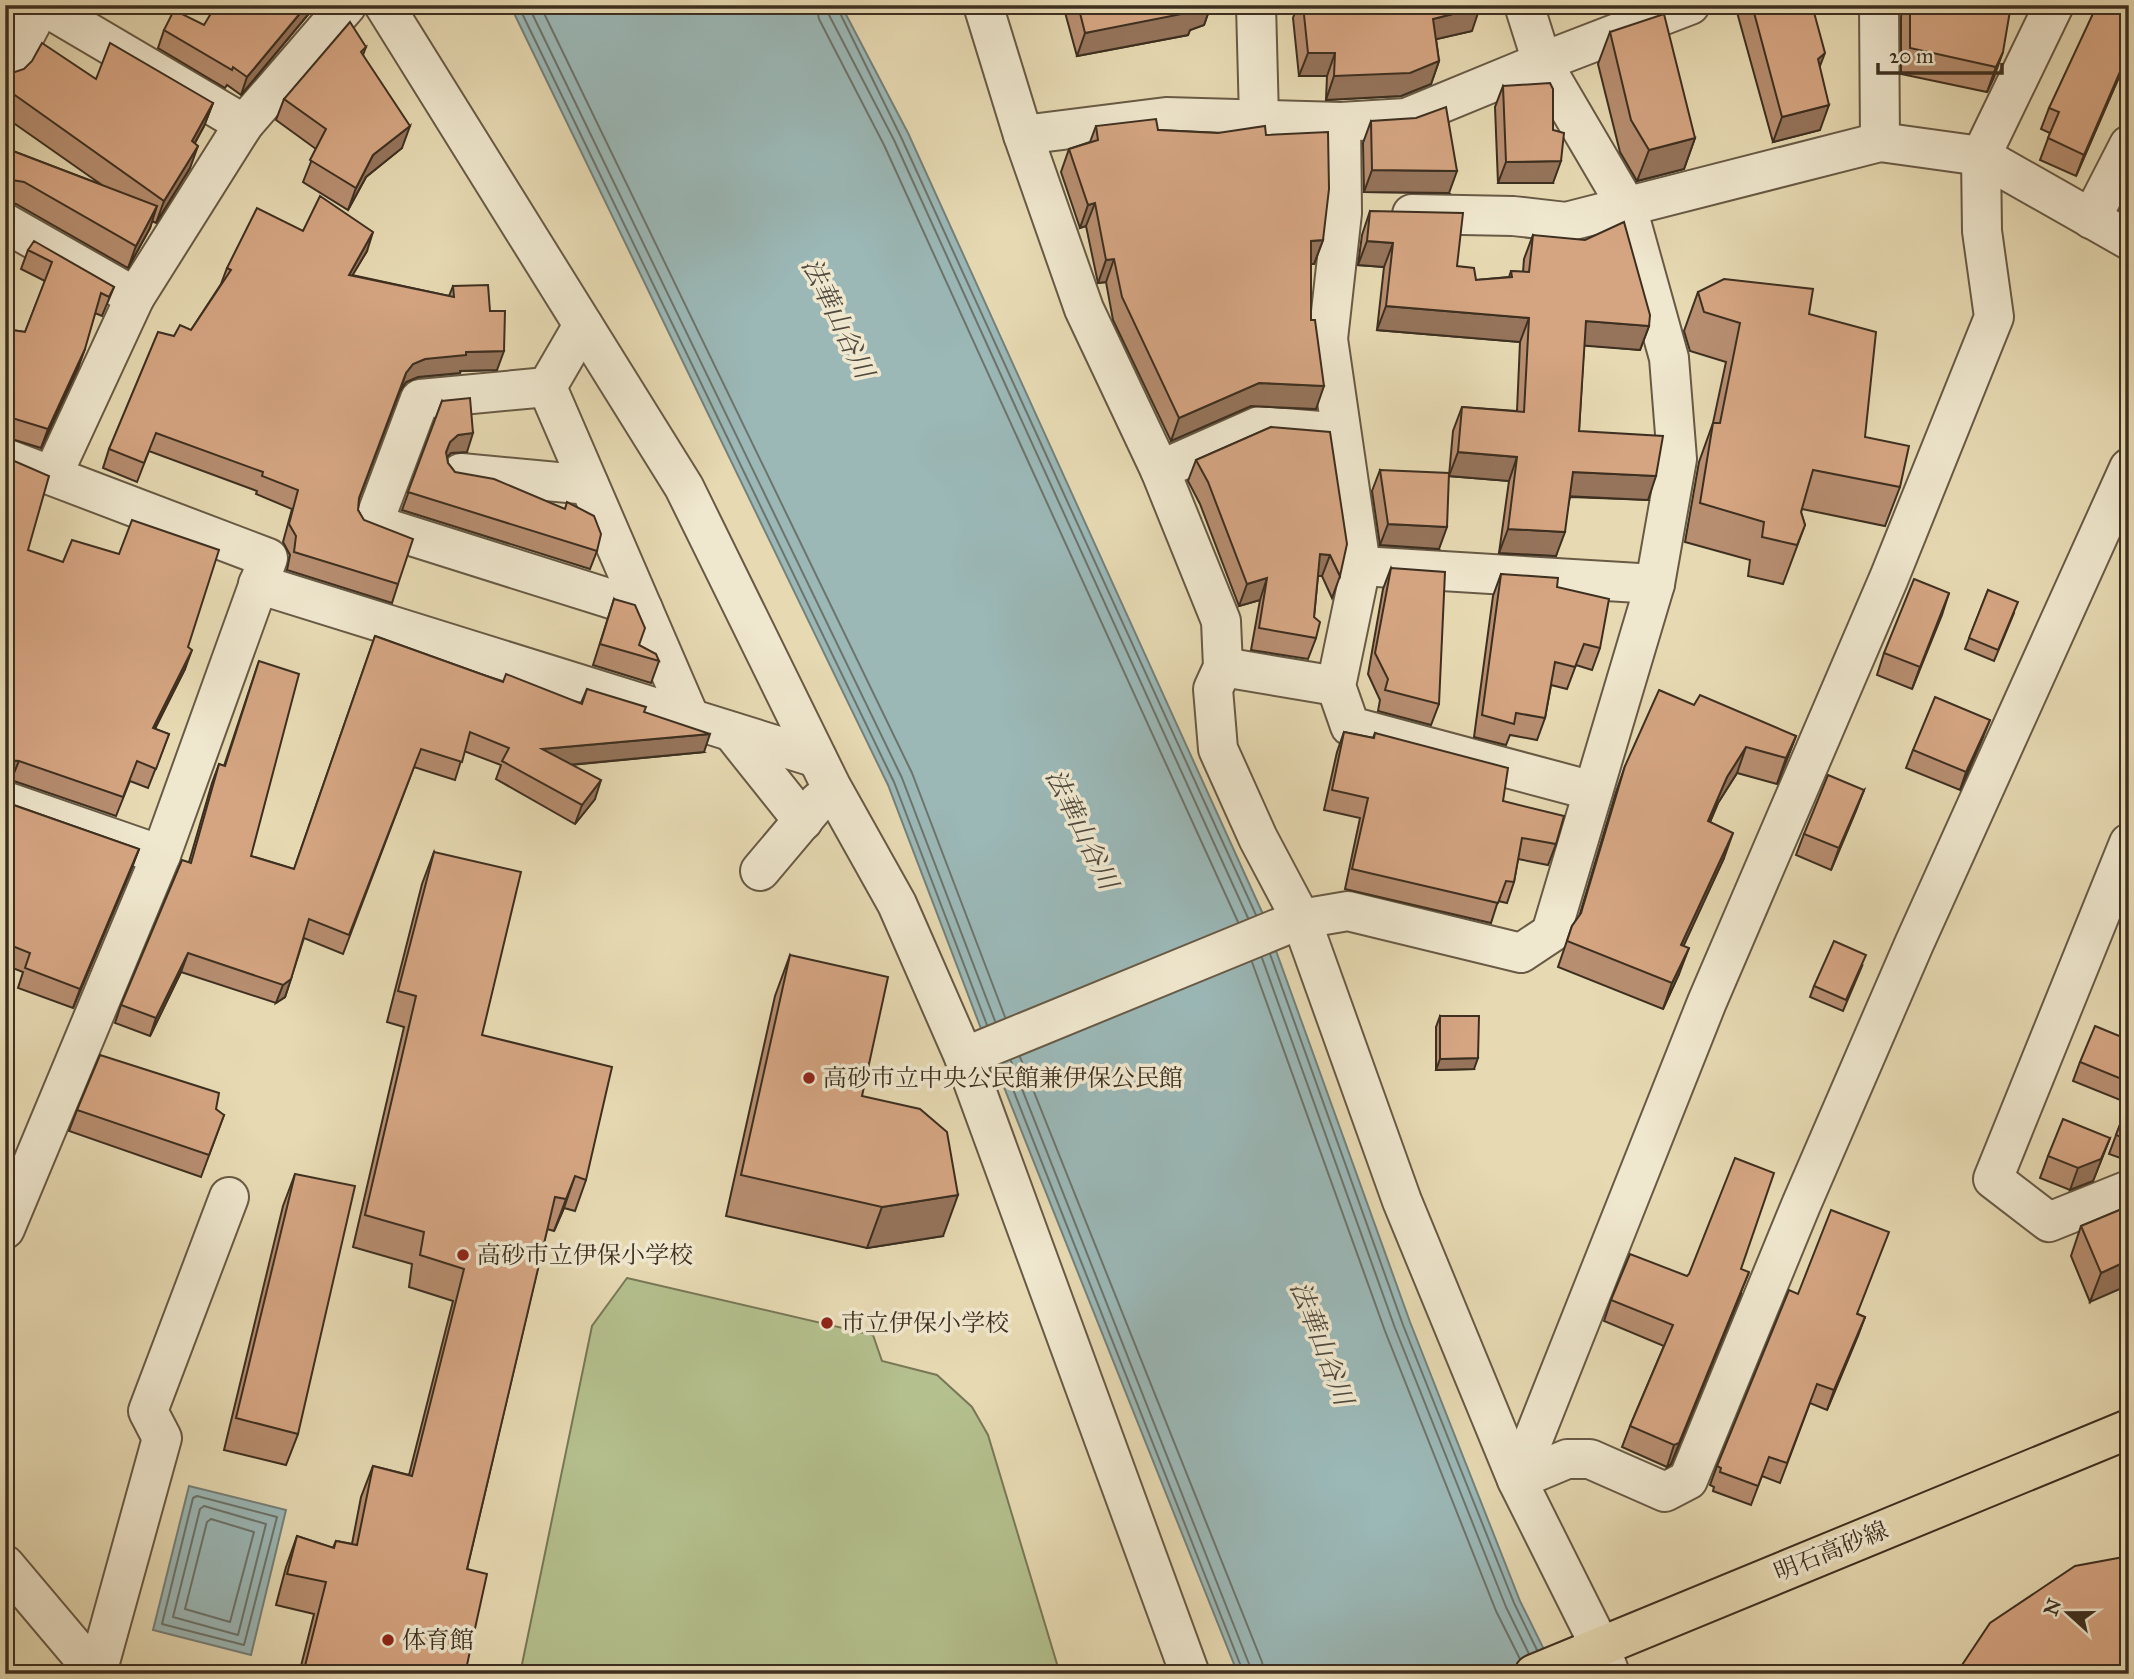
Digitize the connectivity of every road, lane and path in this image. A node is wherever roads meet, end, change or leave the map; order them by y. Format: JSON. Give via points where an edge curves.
{"nodes":[{"id":1,"x":41,"y":5,"type":"edge"},
{"id":2,"x":346,"y":5,"type":"edge"},
{"id":3,"x":384,"y":5,"type":"edge"},
{"id":4,"x":983,"y":5,"type":"edge"},
{"id":5,"x":1256,"y":5,"type":"edge"},
{"id":6,"x":1524,"y":5,"type":"edge"},
{"id":7,"x":1690,"y":5,"type":"edge"},
{"id":8,"x":1879,"y":5,"type":"edge"},
{"id":9,"x":2054,"y":5,"type":"edge"},
{"id":10,"x":1542,"y":62,"type":"junction"},
{"id":11,"x":5,"y":73,"type":"edge"},
{"id":12,"x":1259,"y":118,"type":"junction"},
{"id":13,"x":1341,"y":122,"type":"junction"},
{"id":14,"x":244,"y":124,"type":"junction"},
{"id":15,"x":1023,"y":135,"type":"junction"},
{"id":16,"x":1880,"y":142,"type":"junction"},
{"id":17,"x":2129,"y":145,"type":"edge"},
{"id":18,"x":1981,"y":156,"type":"junction"},
{"id":19,"x":1627,"y":207,"type":"junction"},
{"id":20,"x":1342,"y":213,"type":"junction"},
{"id":21,"x":2091,"y":219,"type":"junction"},
{"id":22,"x":5,"y":223,"type":"edge"},
{"id":23,"x":2129,"y":240,"type":"edge"},
{"id":24,"x":135,"y":297,"type":"junction"},
{"id":25,"x":583,"y":324,"type":"junction"},
{"id":26,"x":547,"y":387,"type":"junction"},
{"id":27,"x":1342,"y":433,"type":"junction"},
{"id":28,"x":5,"y":458,"type":"edge"},
{"id":29,"x":2129,"y":468,"type":"edge"},
{"id":30,"x":1160,"y":470,"type":"junction"},
{"id":31,"x":461,"y":473,"type":"edge"},
{"id":32,"x":53,"y":474,"type":"junction"},
{"id":33,"x":589,"y":485,"type":"junction"},
{"id":34,"x":1361,"y":566,"type":"junction"},
{"id":35,"x":258,"y":584,"type":"junction"},
{"id":36,"x":1655,"y":584,"type":"junction"},
{"id":37,"x":643,"y":609,"type":"junction"},
{"id":38,"x":1223,"y":667,"type":"junction"},
{"id":39,"x":1336,"y":686,"type":"junction"},
{"id":40,"x":690,"y":719,"type":"junction"},
{"id":41,"x":732,"y":732,"type":"junction"},
{"id":42,"x":824,"y":772,"type":"junction"},
{"id":43,"x":1593,"y":792,"type":"junction"},
{"id":44,"x":5,"y":801,"type":"edge"},
{"id":45,"x":803,"y":821,"type":"junction"},
{"id":46,"x":2129,"y":843,"type":"edge"},
{"id":47,"x":161,"y":855,"type":"junction"},
{"id":48,"x":760,"y":871,"type":"dead end"},
{"id":49,"x":1301,"y":919,"type":"junction"},
{"id":50,"x":964,"y":1058,"type":"junction"},
{"id":51,"x":2129,"y":1190,"type":"edge"},
{"id":52,"x":229,"y":1197,"type":"dead end"},
{"id":53,"x":5,"y":1229,"type":"edge"},
{"id":54,"x":2129,"y":1429,"type":"edge"},
{"id":55,"x":1517,"y":1480,"type":"junction"},
{"id":56,"x":5,"y":1565,"type":"edge"},
{"id":57,"x":1578,"y":1664,"type":"edge"},
{"id":58,"x":97,"y":1673,"type":"edge"},
{"id":59,"x":1190,"y":1674,"type":"edge"}],
"edges":[{"from":1,"to":11,"type":"street"},
{"from":1,"to":14,"type":"street"},
{"from":2,"to":14,"type":"street"},
{"from":3,"to":25,"type":"street"},
{"from":4,"to":15,"type":"street"},
{"from":5,"to":12,"type":"street"},
{"from":6,"to":10,"type":"street"},
{"from":7,"to":10,"type":"street"},
{"from":8,"to":16,"type":"street"},
{"from":9,"to":18,"type":"street"},
{"from":10,"to":13,"type":"street","via":[[1406,118]]},
{"from":10,"to":19,"type":"street"},
{"from":12,"to":13,"type":"street"},
{"from":12,"to":15,"type":"street","via":[[1166,117]]},
{"from":13,"to":20,"type":"street"},
{"from":14,"to":24,"type":"street"},
{"from":15,"to":30,"type":"street","via":[[1084,309]]},
{"from":16,"to":18,"type":"street"},
{"from":16,"to":19,"type":"street"},
{"from":17,"to":21,"type":"street"},
{"from":18,"to":21,"type":"street"},
{"from":18,"to":55,"type":"street","via":[[1982,231],[1994,317],[1889,578],[1707,1002]]},
{"from":19,"to":20,"type":"street","via":[[1566,222],[1513,216]]},
{"from":19,"to":36,"type":"street","via":[[1669,358],[1677,459]]},
{"from":20,"to":27,"type":"street","via":[[1328,339]]},
{"from":21,"to":23,"type":"street"},
{"from":22,"to":24,"type":"street"},
{"from":24,"to":32,"type":"street"},
{"from":25,"to":26,"type":"street"},
{"from":25,"to":42,"type":"street","via":[[684,487]]},
{"from":26,"to":33,"type":"street"},
{"from":26,"to":37,"type":"street","via":[[419,398],[373,524]]},
{"from":27,"to":30,"type":"street","via":[[1259,426]]},
{"from":27,"to":34,"type":"street"},
{"from":28,"to":32,"type":"street"},
{"from":29,"to":55,"type":"street","via":[[1909,956],[1688,1480],[1665,1492],[1590,1460],[1567,1459]]},
{"from":30,"to":38,"type":"street","via":[[1221,621]]},
{"from":31,"to":33,"type":"street"},
{"from":32,"to":35,"type":"street","via":[[268,558]]},
{"from":33,"to":37,"type":"street"},
{"from":34,"to":36,"type":"street"},
{"from":34,"to":39,"type":"street"},
{"from":35,"to":40,"type":"street"},
{"from":35,"to":47,"type":"street"},
{"from":36,"to":43,"type":"street"},
{"from":37,"to":40,"type":"street"},
{"from":38,"to":39,"type":"street"},
{"from":38,"to":49,"type":"street","via":[[1213,689],[1218,749]]},
{"from":39,"to":43,"type":"street","via":[[1350,726]]},
{"from":40,"to":41,"type":"street"},
{"from":41,"to":42,"type":"street"},
{"from":41,"to":45,"type":"street"},
{"from":42,"to":45,"type":"street"},
{"from":42,"to":50,"type":"street","via":[[897,904]]},
{"from":43,"to":49,"type":"street","via":[[1552,933],[1521,953],[1348,911]]},
{"from":44,"to":47,"type":"street"},
{"from":45,"to":48,"type":"street"},
{"from":46,"to":51,"type":"street","via":[[1993,1179],[2049,1222]]},
{"from":47,"to":53,"type":"street"},
{"from":49,"to":50,"type":"street"},
{"from":49,"to":55,"type":"street","via":[[1402,1201]]},
{"from":50,"to":59,"type":"street"},
{"from":52,"to":58,"type":"street","via":[[148,1411],[162,1438]]},
{"from":54,"to":57,"type":"main road","name":"明石高砂線"},
{"from":55,"to":57,"type":"street"},
{"from":56,"to":58,"type":"street"}]}
